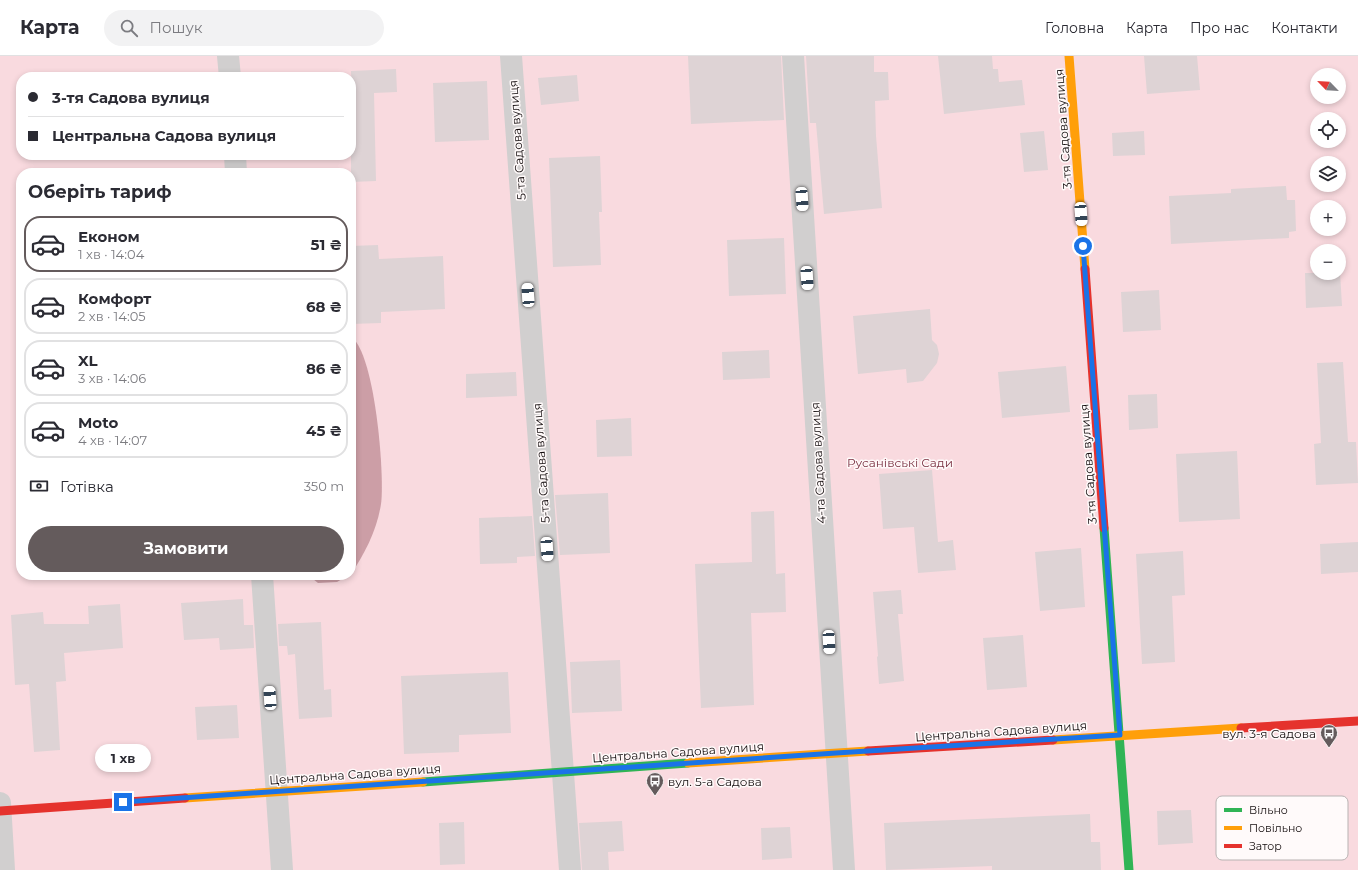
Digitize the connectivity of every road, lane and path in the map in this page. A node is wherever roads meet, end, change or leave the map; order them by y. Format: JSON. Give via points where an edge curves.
{"nodes":[{"id":1,"x":228,"y":56,"type":"edge"},
{"id":2,"x":511,"y":56,"type":"edge"},
{"id":3,"x":793,"y":56,"type":"edge"},
{"id":4,"x":1069,"y":56,"type":"edge"},
{"id":5,"x":230,"y":72,"type":"edge"},
{"id":6,"x":262,"y":580,"type":"edge"},
{"id":7,"x":1358,"y":722,"type":"edge"},
{"id":8,"x":1120,"y":735,"type":"junction"},
{"id":9,"x":836,"y":753,"type":"junction"},
{"id":10,"x":563,"y":772,"type":"junction"},
{"id":11,"x":276,"y":791,"type":"junction"},
{"id":12,"x":0,"y":803,"type":"edge"},
{"id":13,"x":0,"y":811,"type":"edge"},
{"id":14,"x":4,"y":870,"type":"edge"},
{"id":15,"x":282,"y":870,"type":"edge"},
{"id":16,"x":570,"y":870,"type":"edge"},
{"id":17,"x":844,"y":870,"type":"edge"},
{"id":18,"x":1129,"y":870,"type":"edge"}],
"edges":[{"from":1,"to":5,"type":"street"},
{"from":2,"to":10,"type":"street","name":"5-та Садова вулиця"},
{"from":3,"to":9,"type":"street","name":"4-та Садова вулиця"},
{"from":4,"to":8,"type":"main road","name":"3-тя Садова вулиця"},
{"from":6,"to":11,"type":"street"},
{"from":7,"to":8,"type":"main road","name":"Центральна Садова вулиця"},
{"from":8,"to":9,"type":"main road","name":"Центральна Садова вулиця"},
{"from":8,"to":18,"type":"main road","name":"3-тя Садова вулиця"},
{"from":9,"to":10,"type":"main road","name":"Центральна Садова вулиця"},
{"from":9,"to":17,"type":"street","name":"4-та Садова вулиця"},
{"from":10,"to":11,"type":"main road","name":"Центральна Садова вулиця"},
{"from":10,"to":16,"type":"street","name":"5-та Садова вулиця"},
{"from":11,"to":13,"type":"main road","name":"Центральна Садова вулиця"},
{"from":11,"to":15,"type":"street"},
{"from":12,"to":13,"type":"street"},
{"from":13,"to":14,"type":"street"}]}
